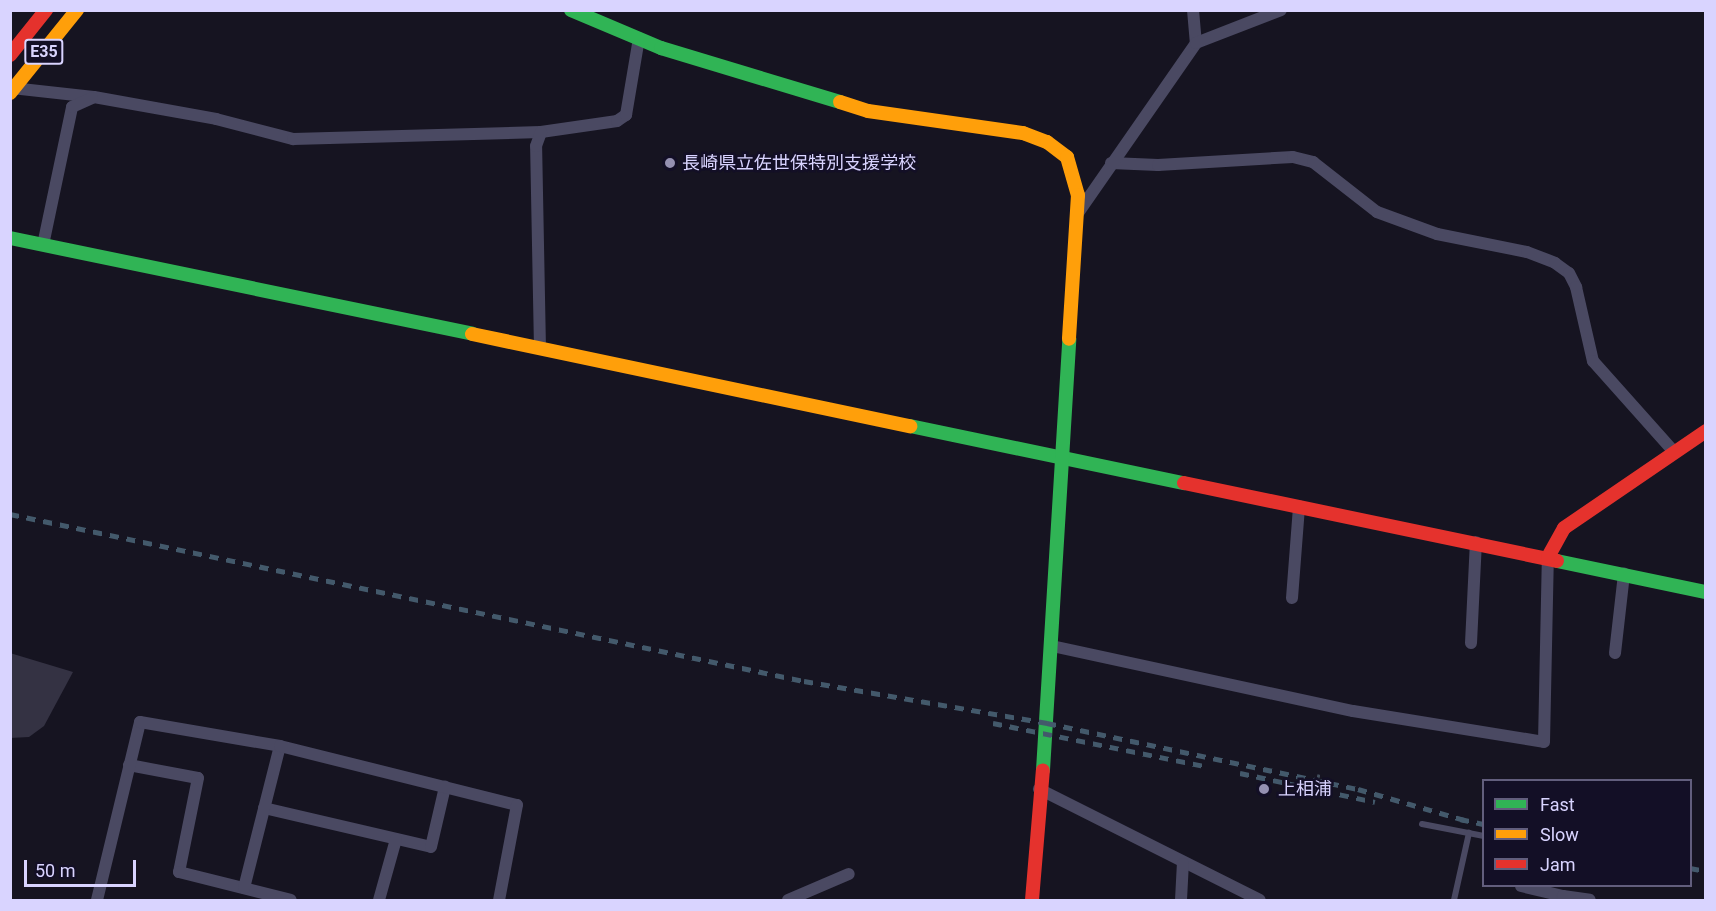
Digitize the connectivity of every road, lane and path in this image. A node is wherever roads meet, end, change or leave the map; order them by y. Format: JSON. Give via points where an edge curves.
{"nodes":[{"id":1,"x":46,"y":10,"type":"edge"},
{"id":2,"x":77,"y":10,"type":"edge"},
{"id":3,"x":571,"y":10,"type":"edge"},
{"id":4,"x":1193,"y":10,"type":"edge"},
{"id":5,"x":1281,"y":10,"type":"edge"},
{"id":6,"x":639,"y":38,"type":"junction"},
{"id":7,"x":1196,"y":43,"type":"junction"},
{"id":8,"x":10,"y":55,"type":"edge"},
{"id":9,"x":10,"y":88,"type":"edge"},
{"id":10,"x":10,"y":93,"type":"edge"},
{"id":11,"x":93,"y":97,"type":"junction"},
{"id":12,"x":541,"y":132,"type":"junction"},
{"id":13,"x":1111,"y":163,"type":"junction"},
{"id":14,"x":1074,"y":219,"type":"junction"},
{"id":15,"x":10,"y":238,"type":"edge"},
{"id":16,"x":43,"y":245,"type":"junction"},
{"id":17,"x":540,"y":349,"type":"junction"},
{"id":18,"x":1706,"y":431,"type":"edge"},
{"id":19,"x":1674,"y":452,"type":"junction"},
{"id":20,"x":1060,"y":458,"type":"junction"},
{"id":21,"x":1299,"y":506,"type":"junction"},
{"id":22,"x":1476,"y":542,"type":"junction"},
{"id":23,"x":1548,"y":557,"type":"junction"},
{"id":24,"x":1624,"y":574,"type":"junction"},
{"id":25,"x":1706,"y":592,"type":"edge"},
{"id":26,"x":1292,"y":598,"type":"dead end"},
{"id":27,"x":1471,"y":643,"type":"dead end"},
{"id":28,"x":1052,"y":646,"type":"junction"},
{"id":29,"x":1615,"y":653,"type":"dead end"},
{"id":30,"x":280,"y":746,"type":"junction"},
{"id":31,"x":129,"y":765,"type":"junction"},
{"id":32,"x":1317,"y":775,"type":"dead end"},
{"id":33,"x":445,"y":787,"type":"junction"},
{"id":34,"x":1039,"y":789,"type":"junction"},
{"id":35,"x":1313,"y":797,"type":"dead end"},
{"id":36,"x":264,"y":808,"type":"junction"},
{"id":37,"x":1422,"y":824,"type":"dead end"},
{"id":38,"x":1469,"y":833,"type":"junction"},
{"id":39,"x":1482,"y":836,"type":"edge"},
{"id":40,"x":396,"y":839,"type":"junction"},
{"id":41,"x":1184,"y":864,"type":"junction"},
{"id":42,"x":849,"y":874,"type":"dead end"},
{"id":43,"x":1527,"y":887,"type":"edge"},
{"id":44,"x":244,"y":888,"type":"junction"},
{"id":45,"x":1562,"y":898,"type":"edge"},
{"id":46,"x":97,"y":900,"type":"edge"},
{"id":47,"x":291,"y":900,"type":"edge"},
{"id":48,"x":379,"y":900,"type":"edge"},
{"id":49,"x":499,"y":900,"type":"edge"},
{"id":50,"x":788,"y":900,"type":"edge"},
{"id":51,"x":1032,"y":900,"type":"edge"},
{"id":52,"x":1181,"y":900,"type":"edge"},
{"id":53,"x":1260,"y":900,"type":"edge"},
{"id":54,"x":1454,"y":900,"type":"edge"},
{"id":55,"x":1590,"y":900,"type":"edge"}],
"edges":[{"from":1,"to":8,"type":"main road","number":"E35"},
{"from":2,"to":10,"type":"main road","number":"E35"},
{"from":3,"to":6,"type":"main road"},
{"from":4,"to":7,"type":"street"},
{"from":5,"to":7,"type":"street"},
{"from":6,"to":12,"type":"street","via":[[626,115],[617,121]]},
{"from":6,"to":14,"type":"main road","via":[[868,111],[1023,133],[1047,142],[1067,158],[1078,195]]},
{"from":7,"to":13,"type":"street"},
{"from":9,"to":11,"type":"street"},
{"from":11,"to":12,"type":"street","via":[[216,119],[293,139]]},
{"from":11,"to":16,"type":"street","via":[[72,107]]},
{"from":12,"to":17,"type":"street","via":[[536,146]]},
{"from":13,"to":14,"type":"street"},
{"from":13,"to":19,"type":"street","via":[[1158,165],[1293,157],[1313,162],[1377,212],[1437,234],[1527,252],[1556,263],[1569,273],[1576,287],[1593,361]]},
{"from":14,"to":20,"type":"main road"},
{"from":15,"to":16,"type":"main road"},
{"from":16,"to":17,"type":"main road"},
{"from":17,"to":20,"type":"main road"},
{"from":18,"to":19,"type":"main road"},
{"from":19,"to":23,"type":"main road","via":[[1564,528]]},
{"from":20,"to":21,"type":"main road"},
{"from":20,"to":28,"type":"main road"},
{"from":21,"to":22,"type":"main road"},
{"from":21,"to":26,"type":"street"},
{"from":22,"to":23,"type":"main road"},
{"from":22,"to":27,"type":"street"},
{"from":23,"to":24,"type":"main road"},
{"from":23,"to":28,"type":"street","via":[[1544,742],[1353,711]]},
{"from":24,"to":25,"type":"main road"},
{"from":24,"to":29,"type":"street"},
{"from":28,"to":34,"type":"main road"},
{"from":30,"to":31,"type":"street","via":[[140,722]]},
{"from":30,"to":33,"type":"street"},
{"from":30,"to":36,"type":"street"},
{"from":31,"to":44,"type":"street","via":[[198,778],[179,872]]},
{"from":31,"to":46,"type":"street"},
{"from":32,"to":35,"type":"path","via":[[1320,776]]},
{"from":33,"to":40,"type":"street","via":[[431,846]]},
{"from":33,"to":49,"type":"street","via":[[517,805]]},
{"from":34,"to":41,"type":"street"},
{"from":34,"to":51,"type":"main road"},
{"from":36,"to":40,"type":"street"},
{"from":36,"to":44,"type":"street"},
{"from":37,"to":38,"type":"lane"},
{"from":38,"to":39,"type":"lane"},
{"from":38,"to":54,"type":"lane"},
{"from":40,"to":48,"type":"street"},
{"from":41,"to":52,"type":"street"},
{"from":41,"to":53,"type":"street"},
{"from":42,"to":50,"type":"street"},
{"from":43,"to":45,"type":"street"},
{"from":44,"to":47,"type":"street"},
{"from":45,"to":55,"type":"street"}]}
